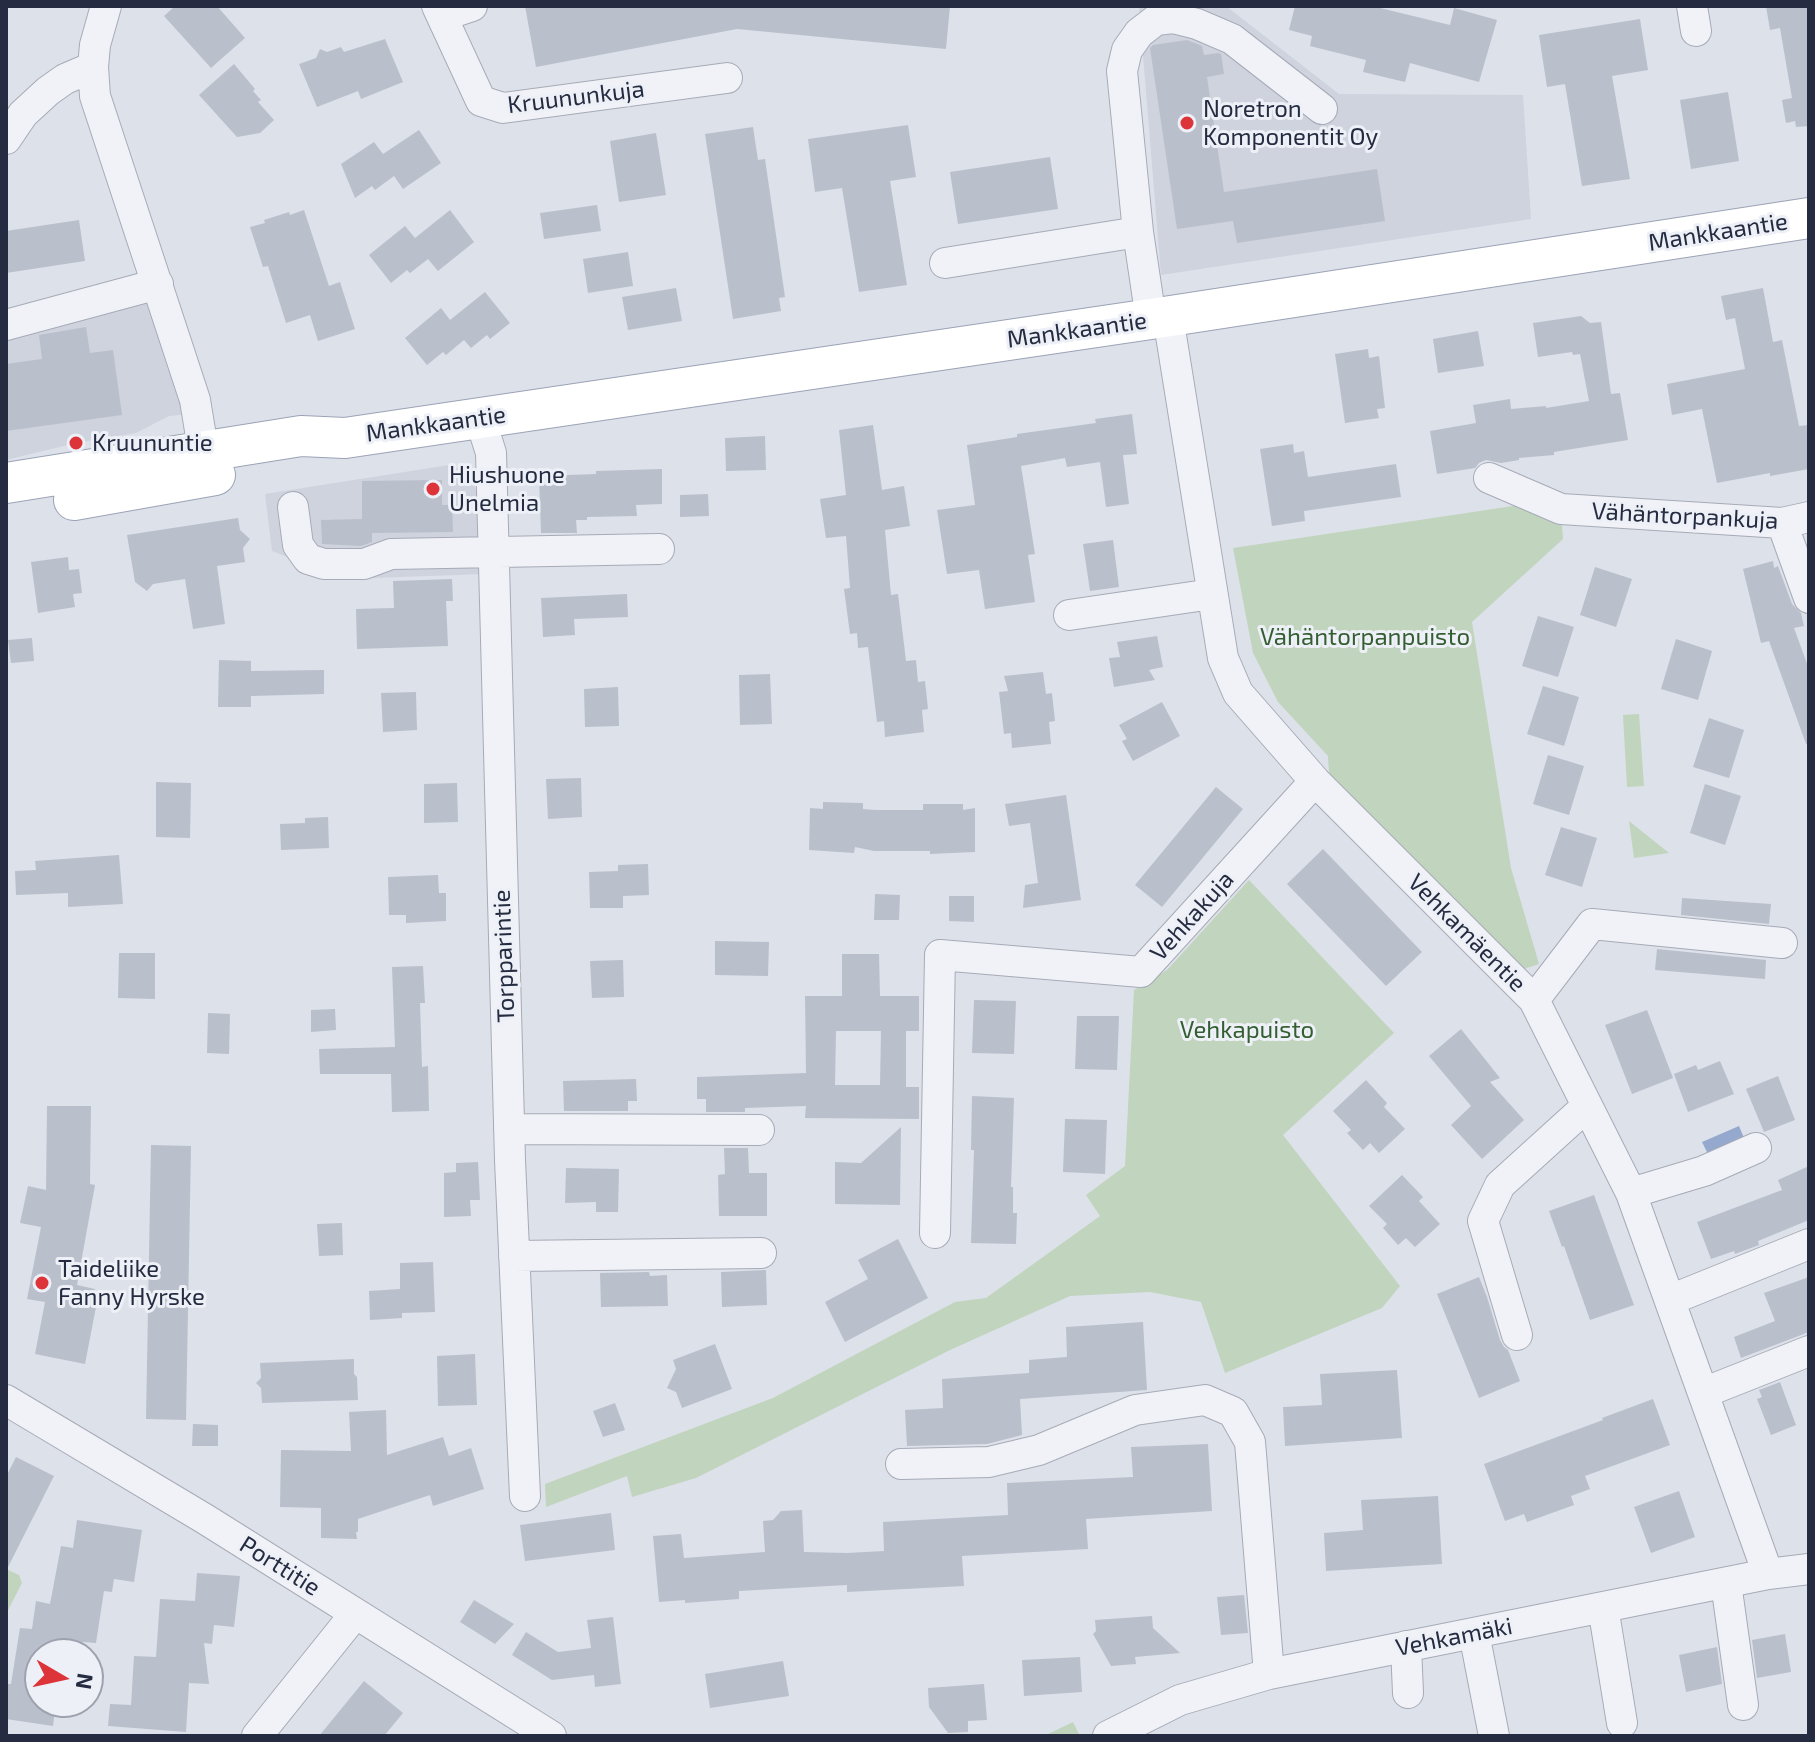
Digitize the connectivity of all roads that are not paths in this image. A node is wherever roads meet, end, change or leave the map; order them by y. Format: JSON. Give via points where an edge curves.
{"nodes":[{"id":1,"x":106,"y":6,"type":"edge"},
{"id":2,"x":472,"y":6,"type":"edge"},
{"id":3,"x":439,"y":11,"type":"edge"},
{"id":4,"x":93,"y":67,"type":"junction"},
{"id":5,"x":727,"y":78,"type":"dead end"},
{"id":6,"x":15,"y":109,"type":"edge"},
{"id":7,"x":1322,"y":109,"type":"dead end"},
{"id":8,"x":6,"y":139,"type":"edge"},
{"id":9,"x":1809,"y":218,"type":"edge"},
{"id":10,"x":1138,"y":232,"type":"junction"},
{"id":11,"x":945,"y":263,"type":"dead end"},
{"id":12,"x":158,"y":284,"type":"junction"},
{"id":13,"x":1159,"y":318,"type":"junction"},
{"id":14,"x":6,"y":325,"type":"edge"},
{"id":15,"x":480,"y":418,"type":"junction"},
{"id":16,"x":206,"y":463,"type":"junction"},
{"id":17,"x":1489,"y":478,"type":"dead end"},
{"id":18,"x":6,"y":483,"type":"edge"},
{"id":19,"x":293,"y":507,"type":"dead end"},
{"id":20,"x":6,"y":510,"type":"edge"},
{"id":21,"x":1796,"y":520,"type":"edge"},
{"id":22,"x":659,"y":549,"type":"dead end"},
{"id":23,"x":492,"y":551,"type":"junction"},
{"id":24,"x":1212,"y":594,"type":"junction"},
{"id":25,"x":1809,"y":598,"type":"edge"},
{"id":26,"x":1069,"y":615,"type":"dead end"},
{"id":27,"x":1315,"y":781,"type":"junction"},
{"id":28,"x":1782,"y":943,"type":"dead end"},
{"id":29,"x":1534,"y":1000,"type":"junction"},
{"id":30,"x":1586,"y":1107,"type":"junction"},
{"id":31,"x":509,"y":1129,"type":"junction"},
{"id":32,"x":759,"y":1130,"type":"dead end"},
{"id":33,"x":1756,"y":1148,"type":"dead end"},
{"id":34,"x":1631,"y":1193,"type":"junction"},
{"id":35,"x":935,"y":1233,"type":"dead end"},
{"id":36,"x":1809,"y":1244,"type":"edge"},
{"id":37,"x":761,"y":1253,"type":"dead end"},
{"id":38,"x":514,"y":1256,"type":"junction"},
{"id":39,"x":1670,"y":1300,"type":"junction"},
{"id":40,"x":1517,"y":1335,"type":"dead end"},
{"id":41,"x":1809,"y":1351,"type":"edge"},
{"id":42,"x":1703,"y":1393,"type":"junction"},
{"id":43,"x":6,"y":1400,"type":"edge"},
{"id":44,"x":901,"y":1464,"type":"dead end"},
{"id":45,"x":525,"y":1496,"type":"dead end"},
{"id":46,"x":1809,"y":1569,"type":"edge"},
{"id":47,"x":1768,"y":1574,"type":"junction"},
{"id":48,"x":1726,"y":1583,"type":"junction"},
{"id":49,"x":1603,"y":1607,"type":"junction"},
{"id":50,"x":355,"y":1614,"type":"junction"},
{"id":51,"x":1474,"y":1633,"type":"junction"},
{"id":52,"x":1406,"y":1646,"type":"junction"},
{"id":53,"x":1269,"y":1674,"type":"junction"},
{"id":54,"x":1408,"y":1693,"type":"dead end"},
{"id":55,"x":1743,"y":1705,"type":"dead end"},
{"id":56,"x":1622,"y":1723,"type":"dead end"},
{"id":57,"x":257,"y":1736,"type":"edge"},
{"id":58,"x":551,"y":1736,"type":"edge"},
{"id":59,"x":1108,"y":1736,"type":"edge"},
{"id":60,"x":1494,"y":1736,"type":"edge"}],
"edges":[{"from":1,"to":4,"type":"street"},
{"from":2,"to":3,"type":"street"},
{"from":3,"to":5,"type":"street","name":"Kruununkuja","via":[[481,101],[503,108]]},
{"from":4,"to":6,"type":"street"},
{"from":4,"to":12,"type":"street","via":[[95,96]]},
{"from":6,"to":8,"type":"street"},
{"from":7,"to":10,"type":"street","name":"Vehkamäentie","via":[[1232,39],[1197,24],[1156,20],[1127,50],[1122,71]]},
{"from":9,"to":13,"type":"main road","name":"Mankkaantie"},
{"from":10,"to":11,"type":"street"},
{"from":10,"to":13,"type":"street","name":"Vehkamäentie"},
{"from":12,"to":14,"type":"street"},
{"from":12,"to":16,"type":"street","via":[[195,400]]},
{"from":13,"to":15,"type":"main road","name":"Mankkaantie"},
{"from":13,"to":24,"type":"street","name":"Vehkamäentie"},
{"from":15,"to":16,"type":"main road","name":"Mankkaantie","via":[[345,438],[303,459]]},
{"from":15,"to":23,"type":"street","name":"Torpparintie","via":[[491,453]]},
{"from":16,"to":18,"type":"main road","name":"Mankkaantie"},
{"from":16,"to":20,"type":"main road","name":"Mankkaantie"},
{"from":17,"to":21,"type":"street","name":"Vähäntorpankuja","via":[[1561,509]]},
{"from":19,"to":23,"type":"street","via":[[298,545],[308,559],[324,564],[364,564],[391,554]]},
{"from":21,"to":25,"type":"street"},
{"from":22,"to":23,"type":"street"},
{"from":23,"to":31,"type":"street","name":"Torpparintie"},
{"from":24,"to":26,"type":"street"},
{"from":24,"to":27,"type":"street","name":"Vehkamäentie","via":[[1223,658],[1238,693]]},
{"from":27,"to":29,"type":"street","name":"Vehkamäentie"},
{"from":27,"to":35,"type":"street","name":"Vehkakuja","via":[[1141,972],[940,955]]},
{"from":28,"to":29,"type":"street","via":[[1592,924]]},
{"from":29,"to":30,"type":"street","name":"Vehkamäentie"},
{"from":30,"to":34,"type":"street","name":"Vehkamäentie"},
{"from":30,"to":40,"type":"street","via":[[1500,1185],[1483,1221]]},
{"from":31,"to":32,"type":"street"},
{"from":31,"to":38,"type":"street","name":"Torpparintie"},
{"from":33,"to":34,"type":"street","via":[[1704,1171]]},
{"from":34,"to":39,"type":"street","name":"Vehkamäentie"},
{"from":36,"to":39,"type":"street"},
{"from":37,"to":38,"type":"street"},
{"from":38,"to":45,"type":"street","name":"Torpparintie"},
{"from":39,"to":42,"type":"street","name":"Vehkamäentie"},
{"from":41,"to":42,"type":"street"},
{"from":42,"to":47,"type":"street","name":"Vehkamäentie"},
{"from":43,"to":50,"type":"street","name":"Porttitie"},
{"from":44,"to":53,"type":"street","via":[[1002,1459],[1039,1450],[1135,1410],[1205,1400],[1233,1412],[1250,1442]]},
{"from":46,"to":47,"type":"street","name":"Vehkamäki"},
{"from":47,"to":48,"type":"street","name":"Vehkamäki"},
{"from":48,"to":49,"type":"street","name":"Vehkamäki"},
{"from":48,"to":55,"type":"street"},
{"from":49,"to":51,"type":"street","name":"Vehkamäki"},
{"from":49,"to":56,"type":"street"},
{"from":50,"to":57,"type":"street"},
{"from":50,"to":58,"type":"street","name":"Porttitie"},
{"from":51,"to":52,"type":"street","name":"Vehkamäki"},
{"from":51,"to":60,"type":"street"},
{"from":52,"to":53,"type":"street","name":"Vehkamäki"},
{"from":52,"to":54,"type":"street"},
{"from":53,"to":59,"type":"street","name":"Vehkamäki","via":[[1180,1700]]}]}
